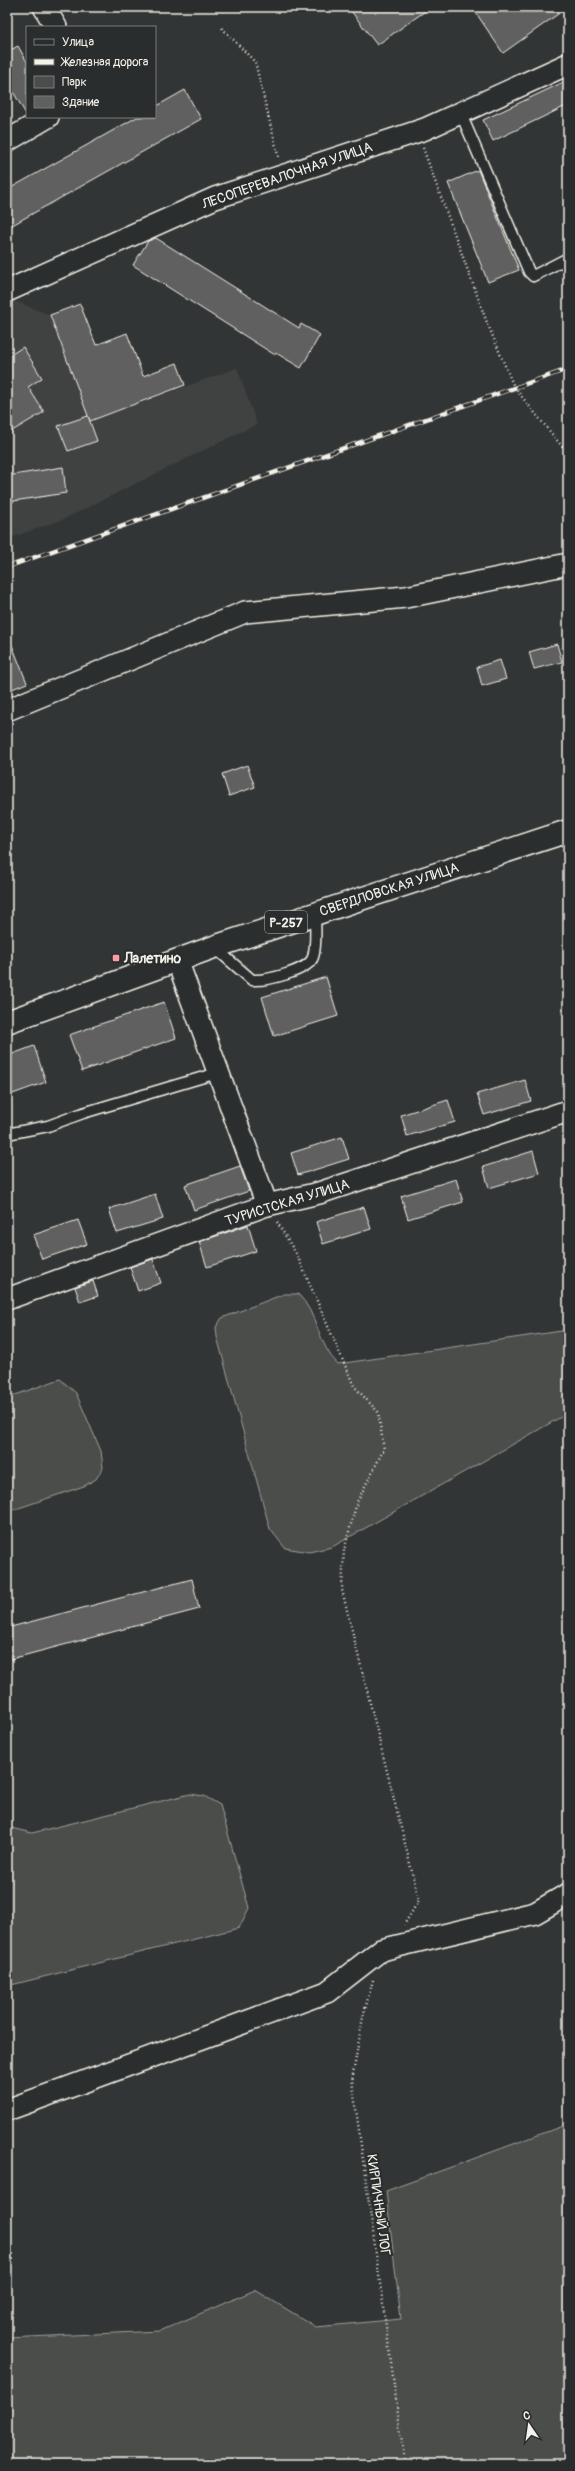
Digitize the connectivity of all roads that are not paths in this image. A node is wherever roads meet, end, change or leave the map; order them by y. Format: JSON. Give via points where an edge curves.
{"nodes":[{"id":1,"x":44,"y":7,"type":"edge"},
{"id":2,"x":55,"y":26,"type":"edge"},
{"id":3,"x":568,"y":64,"type":"edge"},
{"id":4,"x":461,"y":114,"type":"junction"},
{"id":5,"x":46,"y":118,"type":"edge"},
{"id":6,"x":7,"y":141,"type":"edge"},
{"id":7,"x":568,"y":258,"type":"edge"},
{"id":8,"x":7,"y":291,"type":"edge"},
{"id":9,"x":568,"y":564,"type":"edge"},
{"id":10,"x":7,"y":710,"type":"edge"},
{"id":11,"x":568,"y":831,"type":"edge"},
{"id":12,"x":315,"y":912,"type":"junction"},
{"id":13,"x":214,"y":947,"type":"junction"},
{"id":14,"x":177,"y":960,"type":"junction"},
{"id":15,"x":7,"y":1022,"type":"edge"},
{"id":16,"x":217,"y":1073,"type":"junction"},
{"id":17,"x":568,"y":1111,"type":"edge"},
{"id":18,"x":7,"y":1134,"type":"edge"},
{"id":19,"x":267,"y":1205,"type":"junction"},
{"id":20,"x":7,"y":1299,"type":"edge"},
{"id":21,"x":568,"y":1894,"type":"edge"},
{"id":22,"x":7,"y":2110,"type":"edge"}],
"edges":[{"from":1,"to":2,"type":"street"},
{"from":3,"to":4,"type":"street","name":"ЛЕСОПЕРЕВАЛОЧНАЯ УЛИЦА"},
{"from":4,"to":7,"type":"lane","via":[[529,272],[533,276]]},
{"from":4,"to":8,"type":"street","name":"ЛЕСОПЕРЕВАЛОЧНАЯ УЛИЦА","via":[[425,129],[202,203]]},
{"from":5,"to":6,"type":"street"},
{"from":9,"to":10,"type":"street","via":[[406,597],[245,612]]},
{"from":11,"to":12,"type":"highway","name":"СВЕРДЛОВСКАЯ УЛИЦА","number":"Р-257"},
{"from":12,"to":13,"type":"highway","name":"СВЕРДЛОВСКАЯ УЛИЦА","number":"Р-257"},
{"from":12,"to":13,"type":"lane","via":[[313,957],[308,965],[266,981],[252,980]]},
{"from":13,"to":14,"type":"highway","name":"СВЕРДЛОВСКАЯ УЛИЦА","number":"Р-257"},
{"from":14,"to":15,"type":"highway","name":"СВЕРДЛОВСКАЯ УЛИЦА","number":"Р-257"},
{"from":14,"to":16,"type":"street"},
{"from":16,"to":18,"type":"lane","via":[[48,1126]]},
{"from":16,"to":19,"type":"street"},
{"from":17,"to":19,"type":"street","name":"ТУРИСТСКАЯ УЛИЦА","via":[[319,1194]]},
{"from":19,"to":20,"type":"street","name":"ТУРИСТСКАЯ УЛИЦА"},
{"from":21,"to":22,"type":"street","via":[[535,1912],[381,1950],[327,1992]]}]}
